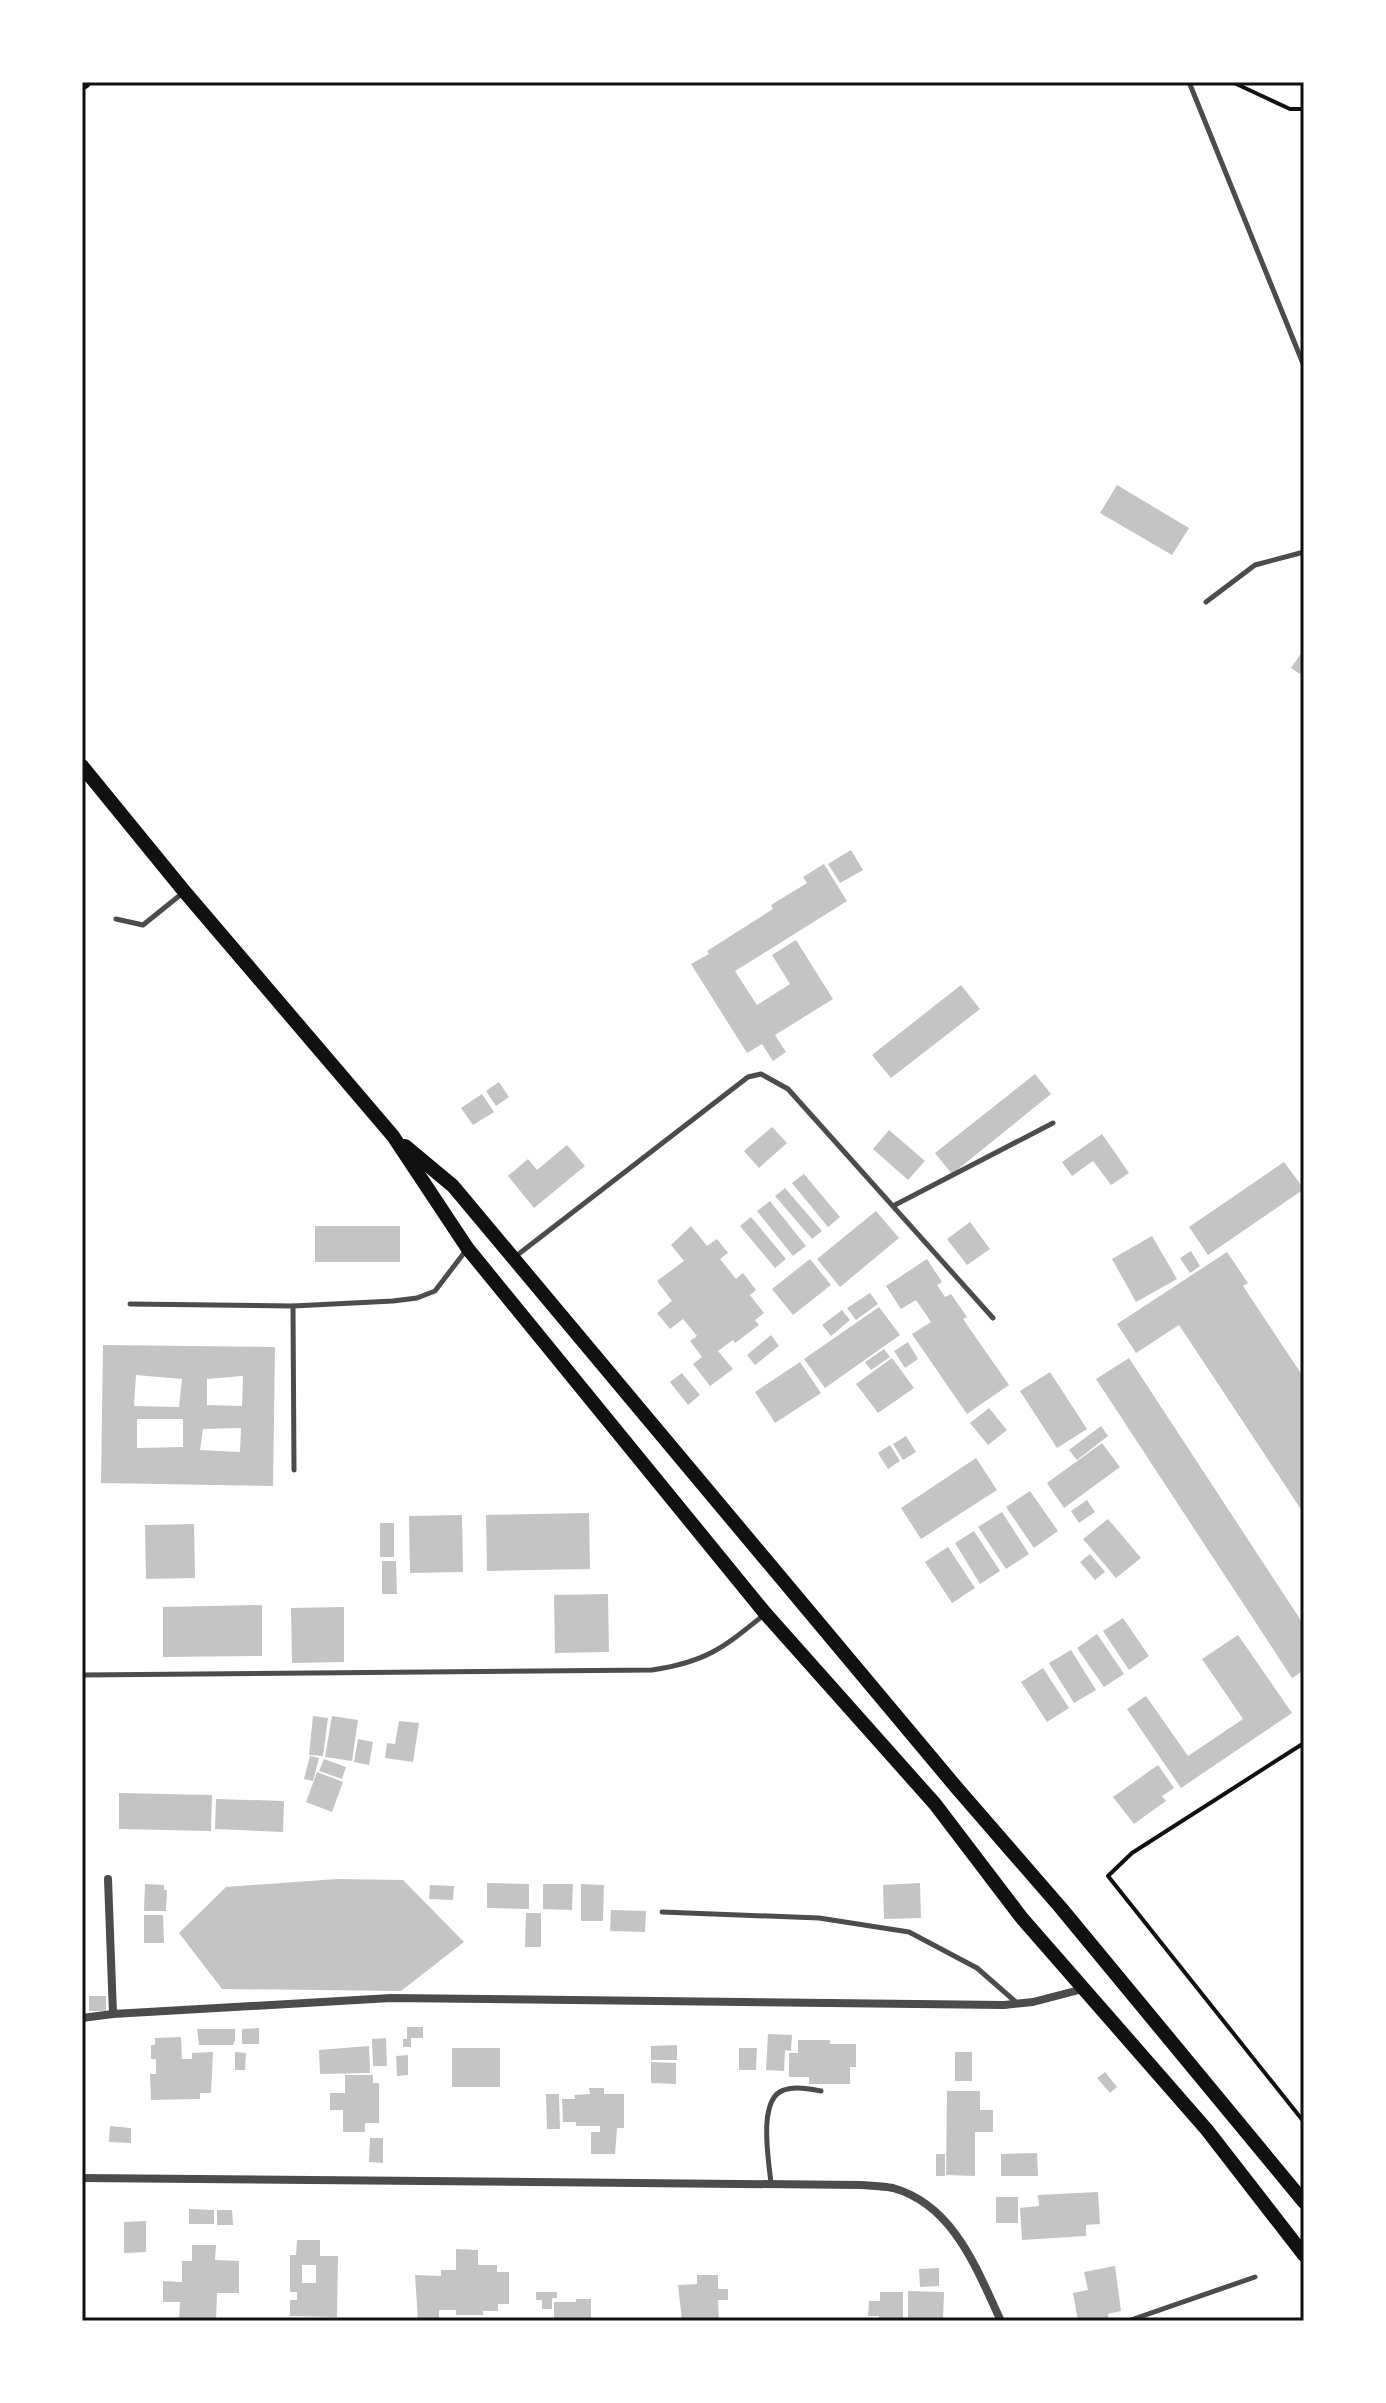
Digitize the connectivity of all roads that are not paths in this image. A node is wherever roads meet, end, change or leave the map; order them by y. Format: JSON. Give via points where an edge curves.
{"nodes":[{"id":1,"x":1189,"y":82,"type":"edge"},
{"id":2,"x":1304,"y":366,"type":"edge"},
{"id":3,"x":1304,"y":552,"type":"edge"},
{"id":4,"x":1206,"y":602,"type":"dead end"},
{"id":5,"x":82,"y":766,"type":"edge"},
{"id":6,"x":184,"y":891,"type":"junction"},
{"id":7,"x":116,"y":919,"type":"dead end"},
{"id":8,"x":1053,"y":1123,"type":"dead end"},
{"id":9,"x":393,"y":1136,"type":"junction"},
{"id":10,"x":893,"y":1206,"type":"junction"},
{"id":11,"x":468,"y":1249,"type":"junction"},
{"id":12,"x":512,"y":1259,"type":"junction"},
{"id":13,"x":130,"y":1304,"type":"dead end"},
{"id":14,"x":293,"y":1306,"type":"junction"},
{"id":15,"x":993,"y":1318,"type":"dead end"},
{"id":16,"x":294,"y":1470,"type":"dead end"},
{"id":17,"x":765,"y":1613,"type":"junction"},
{"id":18,"x":82,"y":1675,"type":"edge"},
{"id":19,"x":108,"y":1879,"type":"dead end"},
{"id":20,"x":662,"y":1912,"type":"dead end"},
{"id":21,"x":1084,"y":1989,"type":"junction"},
{"id":22,"x":1018,"y":2003,"type":"junction"},
{"id":23,"x":113,"y":2014,"type":"junction"},
{"id":24,"x":82,"y":2018,"type":"edge"},
{"id":25,"x":821,"y":2091,"type":"dead end"},
{"id":26,"x":82,"y":2178,"type":"edge"},
{"id":27,"x":771,"y":2184,"type":"junction"},
{"id":28,"x":1304,"y":2202,"type":"edge"},
{"id":29,"x":1304,"y":2255,"type":"edge"},
{"id":30,"x":1255,"y":2277,"type":"dead end"},
{"id":31,"x":1001,"y":2321,"type":"edge"},
{"id":32,"x":1128,"y":2321,"type":"edge"}],
"edges":[{"from":1,"to":2,"type":"lane"},
{"from":3,"to":4,"type":"lane","via":[[1255,565]]},
{"from":5,"to":6,"type":"main road"},
{"from":6,"to":7,"type":"lane","via":[[143,925]]},
{"from":6,"to":9,"type":"main road"},
{"from":8,"to":10,"type":"lane"},
{"from":9,"to":11,"type":"main road"},
{"from":9,"to":12,"type":"main road","via":[[453,1186]]},
{"from":10,"to":12,"type":"lane","via":[[788,1089],[761,1074],[748,1077]]},
{"from":10,"to":15,"type":"lane"},
{"from":11,"to":14,"type":"lane","via":[[435,1291],[417,1298]]},
{"from":11,"to":17,"type":"main road"},
{"from":12,"to":28,"type":"main road"},
{"from":13,"to":14,"type":"lane"},
{"from":14,"to":16,"type":"lane"},
{"from":17,"to":18,"type":"lane","via":[[722,1649],[681,1666],[652,1670]]},
{"from":17,"to":21,"type":"main road","via":[[935,1804]]},
{"from":19,"to":23,"type":"street"},
{"from":20,"to":22,"type":"lane","via":[[819,1918],[909,1932],[977,1968]]},
{"from":21,"to":22,"type":"street"},
{"from":21,"to":29,"type":"main road","via":[[1207,2130]]},
{"from":22,"to":23,"type":"street","via":[[391,1998]]},
{"from":23,"to":24,"type":"street"},
{"from":25,"to":27,"type":"lane","via":[[785,2089],[775,2094],[767,2126]]},
{"from":26,"to":27,"type":"street"},
{"from":27,"to":31,"type":"street","via":[[891,2188],[916,2198],[963,2242]]},
{"from":30,"to":32,"type":"lane"}]}
